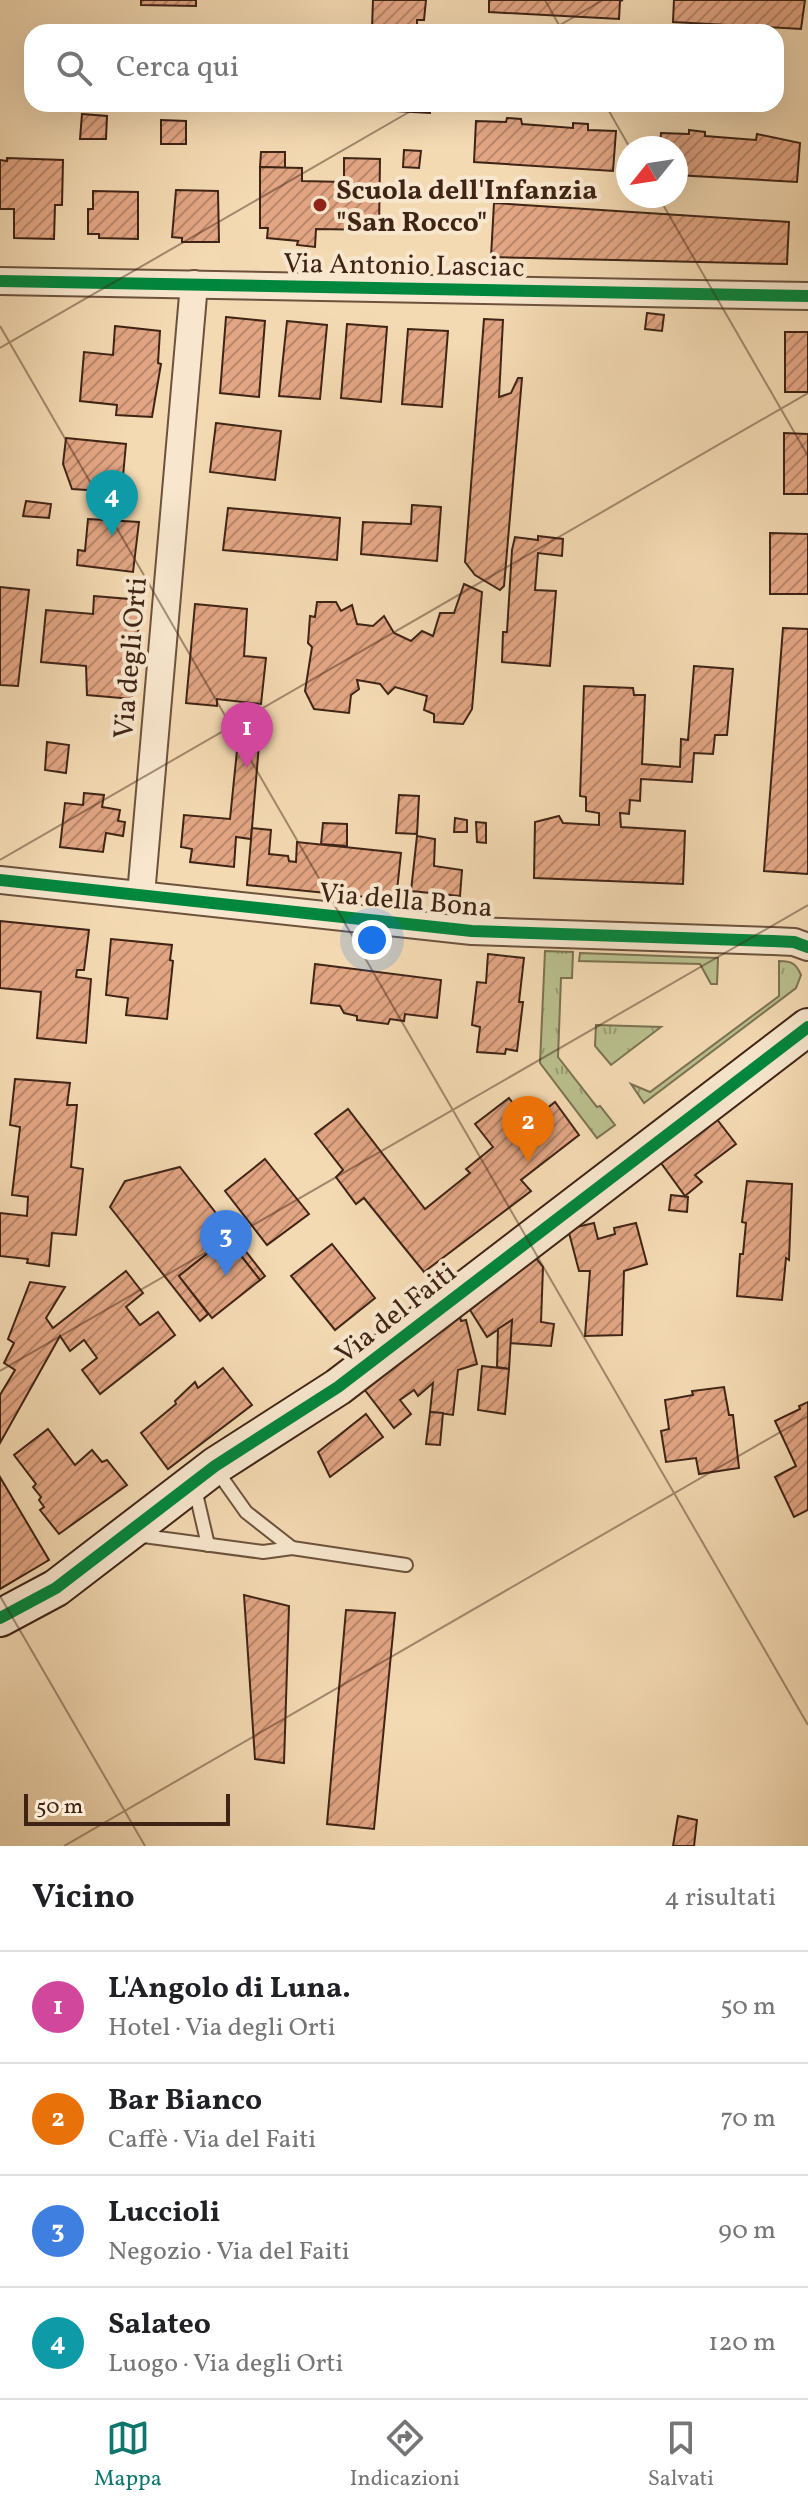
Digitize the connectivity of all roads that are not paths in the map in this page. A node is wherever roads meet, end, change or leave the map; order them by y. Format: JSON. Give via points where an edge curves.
{"nodes":[{"id":1,"x":0,"y":281,"type":"edge"},
{"id":2,"x":194,"y":284,"type":"junction"},
{"id":3,"x":808,"y":296,"type":"edge"},
{"id":4,"x":0,"y":880,"type":"edge"},
{"id":5,"x":141,"y":895,"type":"junction"},
{"id":6,"x":808,"y":947,"type":"edge"},
{"id":7,"x":808,"y":1027,"type":"edge"},
{"id":8,"x":204,"y":1474,"type":"junction"},
{"id":9,"x":126,"y":1534,"type":"junction"},
{"id":10,"x":208,"y":1545,"type":"junction"},
{"id":11,"x":292,"y":1548,"type":"junction"},
{"id":12,"x":406,"y":1565,"type":"dead end"},
{"id":13,"x":0,"y":1618,"type":"edge"}],
"edges":[{"from":1,"to":2,"type":"street","name":"Via Antonio Lasciac"},
{"from":2,"to":3,"type":"street","name":"Via Antonio Lasciac"},
{"from":2,"to":5,"type":"street","name":"Via degli Orti"},
{"from":4,"to":5,"type":"street","name":"Via della Bona"},
{"from":5,"to":6,"type":"street","name":"Via della Bona","via":[[472,931],[773,941]]},
{"from":7,"to":8,"type":"street","name":"Via del Faiti","via":[[338,1387]]},
{"from":8,"to":9,"type":"street","name":"Via del Faiti"},
{"from":8,"to":10,"type":"lane"},
{"from":8,"to":11,"type":"lane"},
{"from":9,"to":10,"type":"lane"},
{"from":9,"to":13,"type":"street","name":"Via del Faiti","via":[[56,1588]]},
{"from":10,"to":11,"type":"lane","via":[[263,1552]]},
{"from":11,"to":12,"type":"lane"}]}
